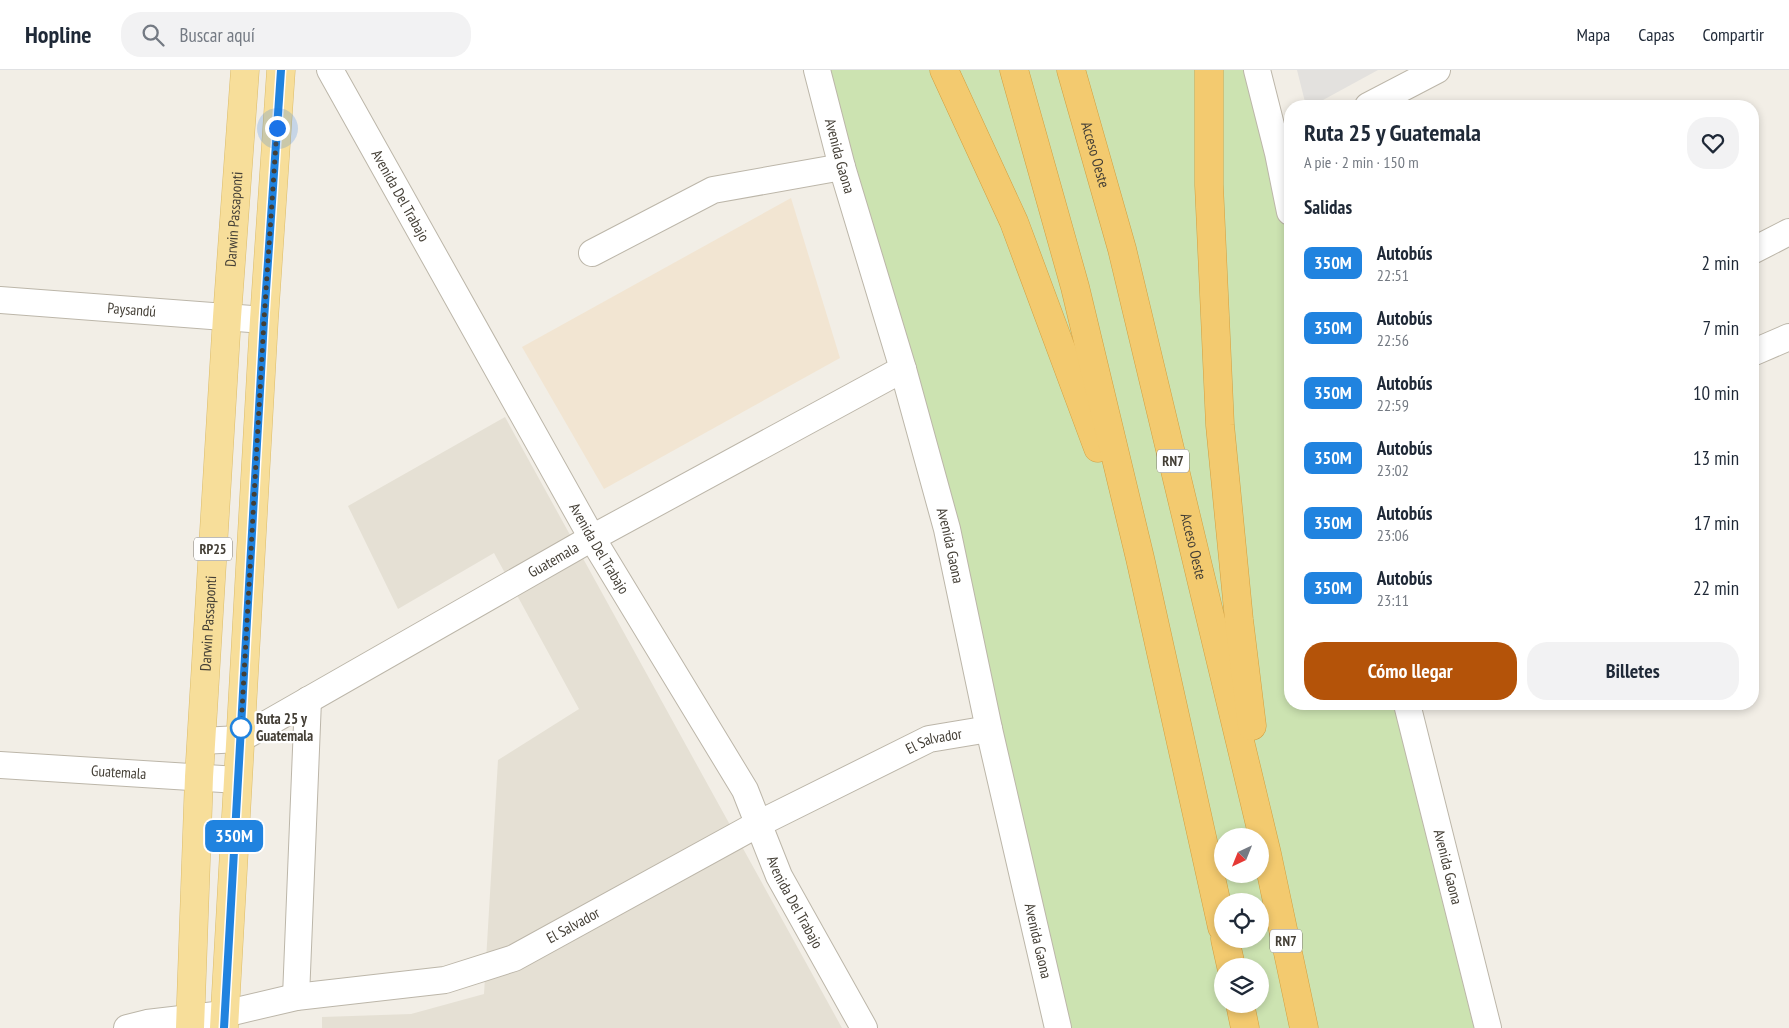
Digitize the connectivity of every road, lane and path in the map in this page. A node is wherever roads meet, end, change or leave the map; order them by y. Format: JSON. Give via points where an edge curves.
{"nodes":[{"id":1,"x":245,"y":70,"type":"edge"},
{"id":2,"x":281,"y":70,"type":"edge"},
{"id":3,"x":330,"y":70,"type":"edge"},
{"id":4,"x":817,"y":70,"type":"edge"},
{"id":5,"x":944,"y":70,"type":"edge"},
{"id":6,"x":1014,"y":70,"type":"edge"},
{"id":7,"x":1071,"y":70,"type":"edge"},
{"id":8,"x":1209,"y":70,"type":"edge"},
{"id":9,"x":1257,"y":70,"type":"edge"},
{"id":10,"x":1437,"y":70,"type":"edge"},
{"id":11,"x":1380,"y":100,"type":"edge"},
{"id":12,"x":1284,"y":150,"type":"edge"},
{"id":13,"x":842,"y":167,"type":"junction"},
{"id":14,"x":1789,"y":232,"type":"edge"},
{"id":15,"x":1759,"y":247,"type":"edge"},
{"id":16,"x":592,"y":253,"type":"dead end"},
{"id":17,"x":0,"y":300,"type":"edge"},
{"id":18,"x":227,"y":317,"type":"junction"},
{"id":19,"x":264,"y":320,"type":"junction"},
{"id":20,"x":1789,"y":337,"type":"edge"},
{"id":21,"x":1759,"y":350,"type":"edge"},
{"id":22,"x":903,"y":369,"type":"junction"},
{"id":23,"x":592,"y":538,"type":"junction"},
{"id":24,"x":1140,"y":558,"type":"junction"},
{"id":25,"x":308,"y":700,"type":"junction"},
{"id":26,"x":1408,"y":710,"type":"edge"},
{"id":27,"x":989,"y":729,"type":"junction"},
{"id":28,"x":240,"y":739,"type":"junction"},
{"id":29,"x":201,"y":741,"type":"junction"},
{"id":30,"x":0,"y":765,"type":"edge"},
{"id":31,"x":199,"y":777,"type":"junction"},
{"id":32,"x":238,"y":780,"type":"junction"},
{"id":33,"x":758,"y":824,"type":"junction"},
{"id":34,"x":1261,"y":828,"type":"edge"},
{"id":35,"x":1264,"y":828,"type":"edge"},
{"id":36,"x":1269,"y":863,"type":"edge"},
{"id":37,"x":1214,"y":893,"type":"edge"},
{"id":38,"x":296,"y":996,"type":"junction"},
{"id":39,"x":1242,"y":1013,"type":"edge"},
{"id":40,"x":224,"y":1021,"type":"edge"},
{"id":41,"x":190,"y":1022,"type":"edge"},
{"id":42,"x":127,"y":1028,"type":"edge"},
{"id":43,"x":864,"y":1028,"type":"edge"},
{"id":44,"x":1058,"y":1028,"type":"edge"},
{"id":45,"x":1245,"y":1028,"type":"edge"},
{"id":46,"x":1304,"y":1028,"type":"edge"},
{"id":47,"x":1488,"y":1028,"type":"edge"}],
"edges":[{"from":1,"to":18,"type":"main road","name":"Darwin Passaponti","number":"RP25"},
{"from":2,"to":19,"type":"main road","number":"RP25"},
{"from":3,"to":23,"type":"street","name":"Avenida Del Trabajo"},
{"from":4,"to":13,"type":"street","name":"Avenida Gaona"},
{"from":5,"to":24,"type":"highway","via":[[1014,222]]},
{"from":6,"to":24,"type":"highway","via":[[1075,287]]},
{"from":7,"to":34,"type":"highway","name":"Acceso Oeste","number":"RN7","via":[[1122,249]]},
{"from":8,"to":35,"type":"highway","via":[[1208,185],[1220,425]]},
{"from":9,"to":12,"type":"street"},
{"from":10,"to":11,"type":"street"},
{"from":13,"to":16,"type":"street","via":[[713,190]]},
{"from":13,"to":22,"type":"street","name":"Avenida Gaona"},
{"from":14,"to":15,"type":"street"},
{"from":17,"to":18,"type":"street","name":"Paysandú"},
{"from":18,"to":19,"type":"street","name":"Paysandú"},
{"from":18,"to":29,"type":"main road","name":"Darwin Passaponti","number":"RP25"},
{"from":19,"to":28,"type":"main road","number":"RP25"},
{"from":20,"to":21,"type":"street"},
{"from":22,"to":23,"type":"street","name":"Guatemala"},
{"from":22,"to":27,"type":"street","name":"Avenida Gaona","via":[[948,529]]},
{"from":23,"to":25,"type":"street","name":"Guatemala"},
{"from":23,"to":33,"type":"street","name":"Avenida Del Trabajo","via":[[745,790]]},
{"from":24,"to":37,"type":"highway"},
{"from":25,"to":28,"type":"street","name":"Guatemala"},
{"from":25,"to":38,"type":"street"},
{"from":26,"to":47,"type":"street","name":"Avenida Gaona"},
{"from":27,"to":33,"type":"street","name":"El Salvador","via":[[929,739]]},
{"from":27,"to":44,"type":"street","name":"Avenida Gaona"},
{"from":28,"to":29,"type":"street","name":"Guatemala"},
{"from":28,"to":32,"type":"main road","number":"RP25"},
{"from":29,"to":31,"type":"main road","name":"Darwin Passaponti","number":"RP25"},
{"from":30,"to":31,"type":"street","name":"Guatemala"},
{"from":31,"to":32,"type":"street","name":"Guatemala"},
{"from":31,"to":41,"type":"main road","name":"Darwin Passaponti","number":"RP25"},
{"from":32,"to":40,"type":"main road","number":"RP25"},
{"from":33,"to":38,"type":"street","name":"El Salvador","via":[[514,958],[445,980]]},
{"from":33,"to":43,"type":"street","name":"Avenida Del Trabajo","via":[[779,876]]},
{"from":36,"to":46,"type":"highway","name":"Acceso Oeste","number":"RN7"},
{"from":38,"to":40,"type":"street","name":"El Salvador"},
{"from":39,"to":45,"type":"highway"},
{"from":40,"to":41,"type":"street","name":"El Salvador"},
{"from":41,"to":42,"type":"street","name":"El Salvador","via":[[147,1023]]}]}
